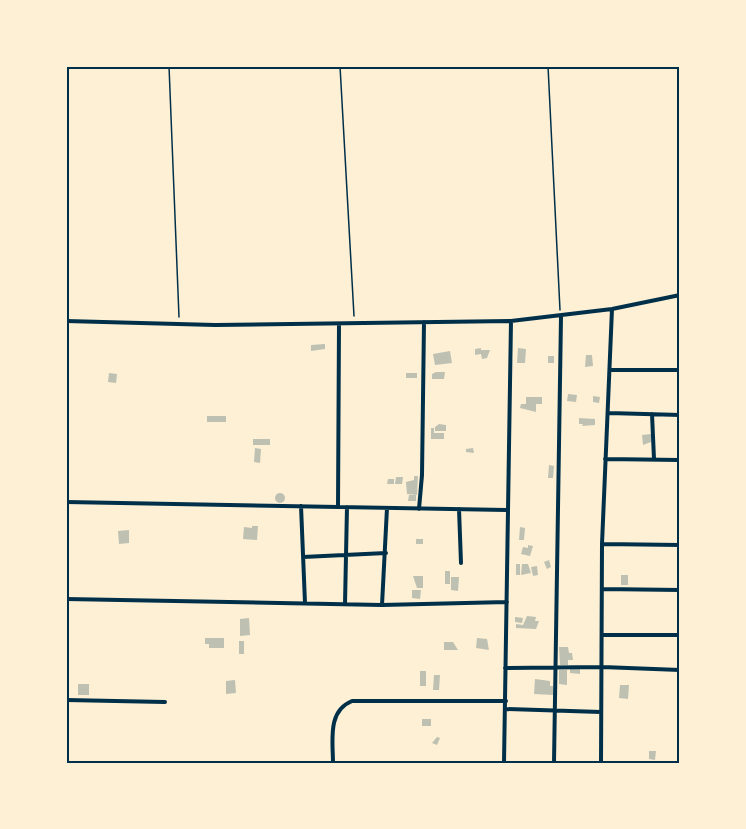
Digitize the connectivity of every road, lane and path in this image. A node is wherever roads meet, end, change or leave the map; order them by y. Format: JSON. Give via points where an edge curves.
{"nodes":[{"id":1,"x":169,"y":66,"type":"edge"},
{"id":2,"x":340,"y":66,"type":"edge"},
{"id":3,"x":548,"y":66,"type":"edge"},
{"id":4,"x":680,"y":295,"type":"edge"},
{"id":5,"x":612,"y":309,"type":"junction"},
{"id":6,"x":561,"y":317,"type":"junction"},
{"id":7,"x":66,"y":321,"type":"edge"},
{"id":8,"x":511,"y":321,"type":"junction"},
{"id":9,"x":424,"y":322,"type":"junction"},
{"id":10,"x":354,"y":323,"type":"junction"},
{"id":11,"x":179,"y":324,"type":"junction"},
{"id":12,"x":339,"y":324,"type":"junction"},
{"id":13,"x":610,"y":370,"type":"junction"},
{"id":14,"x":680,"y":370,"type":"edge"},
{"id":15,"x":609,"y":413,"type":"junction"},
{"id":16,"x":652,"y":414,"type":"junction"},
{"id":17,"x":680,"y":415,"type":"edge"},
{"id":18,"x":605,"y":459,"type":"junction"},
{"id":19,"x":654,"y":459,"type":"junction"},
{"id":20,"x":680,"y":460,"type":"edge"},
{"id":21,"x":66,"y":502,"type":"edge"},
{"id":22,"x":301,"y":506,"type":"junction"},
{"id":23,"x":338,"y":507,"type":"junction"},
{"id":24,"x":347,"y":507,"type":"junction"},
{"id":25,"x":387,"y":508,"type":"junction"},
{"id":26,"x":419,"y":509,"type":"junction"},
{"id":27,"x":459,"y":509,"type":"junction"},
{"id":28,"x":506,"y":510,"type":"junction"},
{"id":29,"x":602,"y":544,"type":"junction"},
{"id":30,"x":680,"y":546,"type":"edge"},
{"id":31,"x":386,"y":553,"type":"junction"},
{"id":32,"x":348,"y":554,"type":"junction"},
{"id":33,"x":303,"y":557,"type":"junction"},
{"id":34,"x":461,"y":563,"type":"dead end"},
{"id":35,"x":602,"y":589,"type":"junction"},
{"id":36,"x":680,"y":590,"type":"edge"},
{"id":37,"x":66,"y":599,"type":"edge"},
{"id":38,"x":507,"y":602,"type":"junction"},
{"id":39,"x":305,"y":603,"type":"junction"},
{"id":40,"x":345,"y":604,"type":"junction"},
{"id":41,"x":382,"y":605,"type":"junction"},
{"id":42,"x":602,"y":635,"type":"junction"},
{"id":43,"x":680,"y":635,"type":"edge"},
{"id":44,"x":555,"y":666,"type":"junction"},
{"id":45,"x":602,"y":667,"type":"junction"},
{"id":46,"x":505,"y":668,"type":"junction"},
{"id":47,"x":680,"y":670,"type":"edge"},
{"id":48,"x":66,"y":700,"type":"edge"},
{"id":49,"x":506,"y":701,"type":"junction"},
{"id":50,"x":165,"y":702,"type":"dead end"},
{"id":51,"x":506,"y":709,"type":"junction"},
{"id":52,"x":556,"y":711,"type":"junction"},
{"id":53,"x":601,"y":712,"type":"junction"},
{"id":54,"x":333,"y":763,"type":"edge"},
{"id":55,"x":504,"y":763,"type":"edge"},
{"id":56,"x":554,"y":763,"type":"edge"},
{"id":57,"x":601,"y":763,"type":"edge"}],
"edges":[{"from":1,"to":11,"type":"path"},
{"from":2,"to":10,"type":"path"},
{"from":3,"to":6,"type":"path"},
{"from":4,"to":5,"type":"street"},
{"from":5,"to":6,"type":"street"},
{"from":5,"to":13,"type":"street"},
{"from":6,"to":8,"type":"street"},
{"from":6,"to":44,"type":"street"},
{"from":7,"to":11,"type":"street"},
{"from":8,"to":9,"type":"street"},
{"from":8,"to":28,"type":"street"},
{"from":9,"to":10,"type":"street"},
{"from":9,"to":26,"type":"street"},
{"from":10,"to":12,"type":"street"},
{"from":11,"to":12,"type":"street"},
{"from":12,"to":23,"type":"street"},
{"from":13,"to":14,"type":"street"},
{"from":13,"to":15,"type":"street"},
{"from":15,"to":16,"type":"street"},
{"from":15,"to":18,"type":"street"},
{"from":16,"to":17,"type":"street"},
{"from":16,"to":19,"type":"street"},
{"from":18,"to":19,"type":"street"},
{"from":18,"to":29,"type":"street"},
{"from":19,"to":20,"type":"street"},
{"from":21,"to":22,"type":"street"},
{"from":22,"to":23,"type":"street"},
{"from":22,"to":33,"type":"street"},
{"from":23,"to":24,"type":"street"},
{"from":24,"to":25,"type":"street"},
{"from":24,"to":32,"type":"street"},
{"from":25,"to":26,"type":"street"},
{"from":25,"to":31,"type":"street"},
{"from":26,"to":27,"type":"street"},
{"from":27,"to":28,"type":"street"},
{"from":27,"to":34,"type":"street"},
{"from":28,"to":38,"type":"street"},
{"from":29,"to":30,"type":"street"},
{"from":29,"to":35,"type":"street"},
{"from":31,"to":32,"type":"street"},
{"from":31,"to":41,"type":"street"},
{"from":32,"to":33,"type":"street"},
{"from":32,"to":40,"type":"street"},
{"from":33,"to":39,"type":"street"},
{"from":35,"to":36,"type":"street"},
{"from":35,"to":42,"type":"street"},
{"from":37,"to":39,"type":"street"},
{"from":38,"to":41,"type":"street"},
{"from":38,"to":46,"type":"street"},
{"from":39,"to":40,"type":"street"},
{"from":40,"to":41,"type":"street"},
{"from":42,"to":43,"type":"street"},
{"from":42,"to":45,"type":"street"},
{"from":44,"to":45,"type":"street"},
{"from":44,"to":46,"type":"street"},
{"from":44,"to":52,"type":"street"},
{"from":45,"to":47,"type":"street"},
{"from":45,"to":53,"type":"street"},
{"from":46,"to":49,"type":"street"},
{"from":48,"to":50,"type":"street"},
{"from":49,"to":51,"type":"street"},
{"from":49,"to":54,"type":"street","via":[[349,702],[340,707],[333,724]]},
{"from":51,"to":52,"type":"street"},
{"from":51,"to":55,"type":"street"},
{"from":52,"to":53,"type":"street"},
{"from":52,"to":56,"type":"street"},
{"from":53,"to":57,"type":"street"}]}
